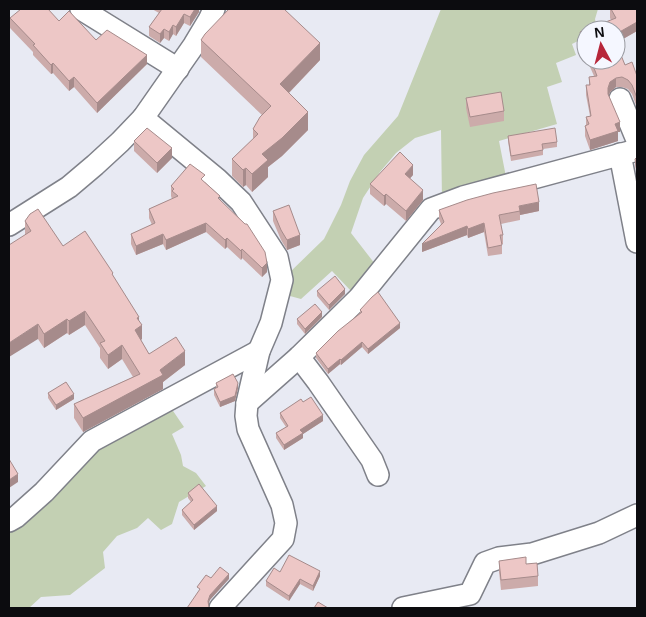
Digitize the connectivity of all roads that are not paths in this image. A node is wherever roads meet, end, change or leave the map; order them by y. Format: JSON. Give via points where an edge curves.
{"nodes":[{"id":1,"x":81,"y":9,"type":"edge"},
{"id":2,"x":214,"y":9,"type":"edge"},
{"id":3,"x":178,"y":69,"type":"junction"},
{"id":4,"x":620,"y":99,"type":"dead end"},
{"id":5,"x":143,"y":118,"type":"junction"},
{"id":6,"x":637,"y":140,"type":"edge"},
{"id":7,"x":629,"y":152,"type":"edge"},
{"id":8,"x":9,"y":225,"type":"edge"},
{"id":9,"x":637,"y":242,"type":"edge"},
{"id":10,"x":259,"y":352,"type":"junction"},
{"id":11,"x":299,"y":357,"type":"junction"},
{"id":12,"x":247,"y":403,"type":"junction"},
{"id":13,"x":378,"y":476,"type":"dead end"},
{"id":14,"x":637,"y":515,"type":"edge"},
{"id":15,"x":9,"y":521,"type":"edge"},
{"id":16,"x":220,"y":608,"type":"edge"},
{"id":17,"x":403,"y":608,"type":"edge"}],
"edges":[{"from":1,"to":3,"type":"street"},
{"from":2,"to":3,"type":"street"},
{"from":3,"to":5,"type":"street"},
{"from":4,"to":6,"type":"street"},
{"from":5,"to":8,"type":"street","via":[[69,187]]},
{"from":5,"to":10,"type":"street","via":[[241,202],[277,257],[282,280],[271,324]]},
{"from":7,"to":9,"type":"street"},
{"from":7,"to":11,"type":"street","via":[[431,209],[359,298]]},
{"from":10,"to":12,"type":"street"},
{"from":10,"to":15,"type":"street","via":[[92,441],[44,492]]},
{"from":11,"to":12,"type":"street"},
{"from":11,"to":13,"type":"street","via":[[372,460]]},
{"from":12,"to":16,"type":"street","via":[[248,429],[282,505],[286,523],[283,539]]},
{"from":14,"to":17,"type":"street","via":[[598,534],[532,554],[485,563],[470,594]]}]}
